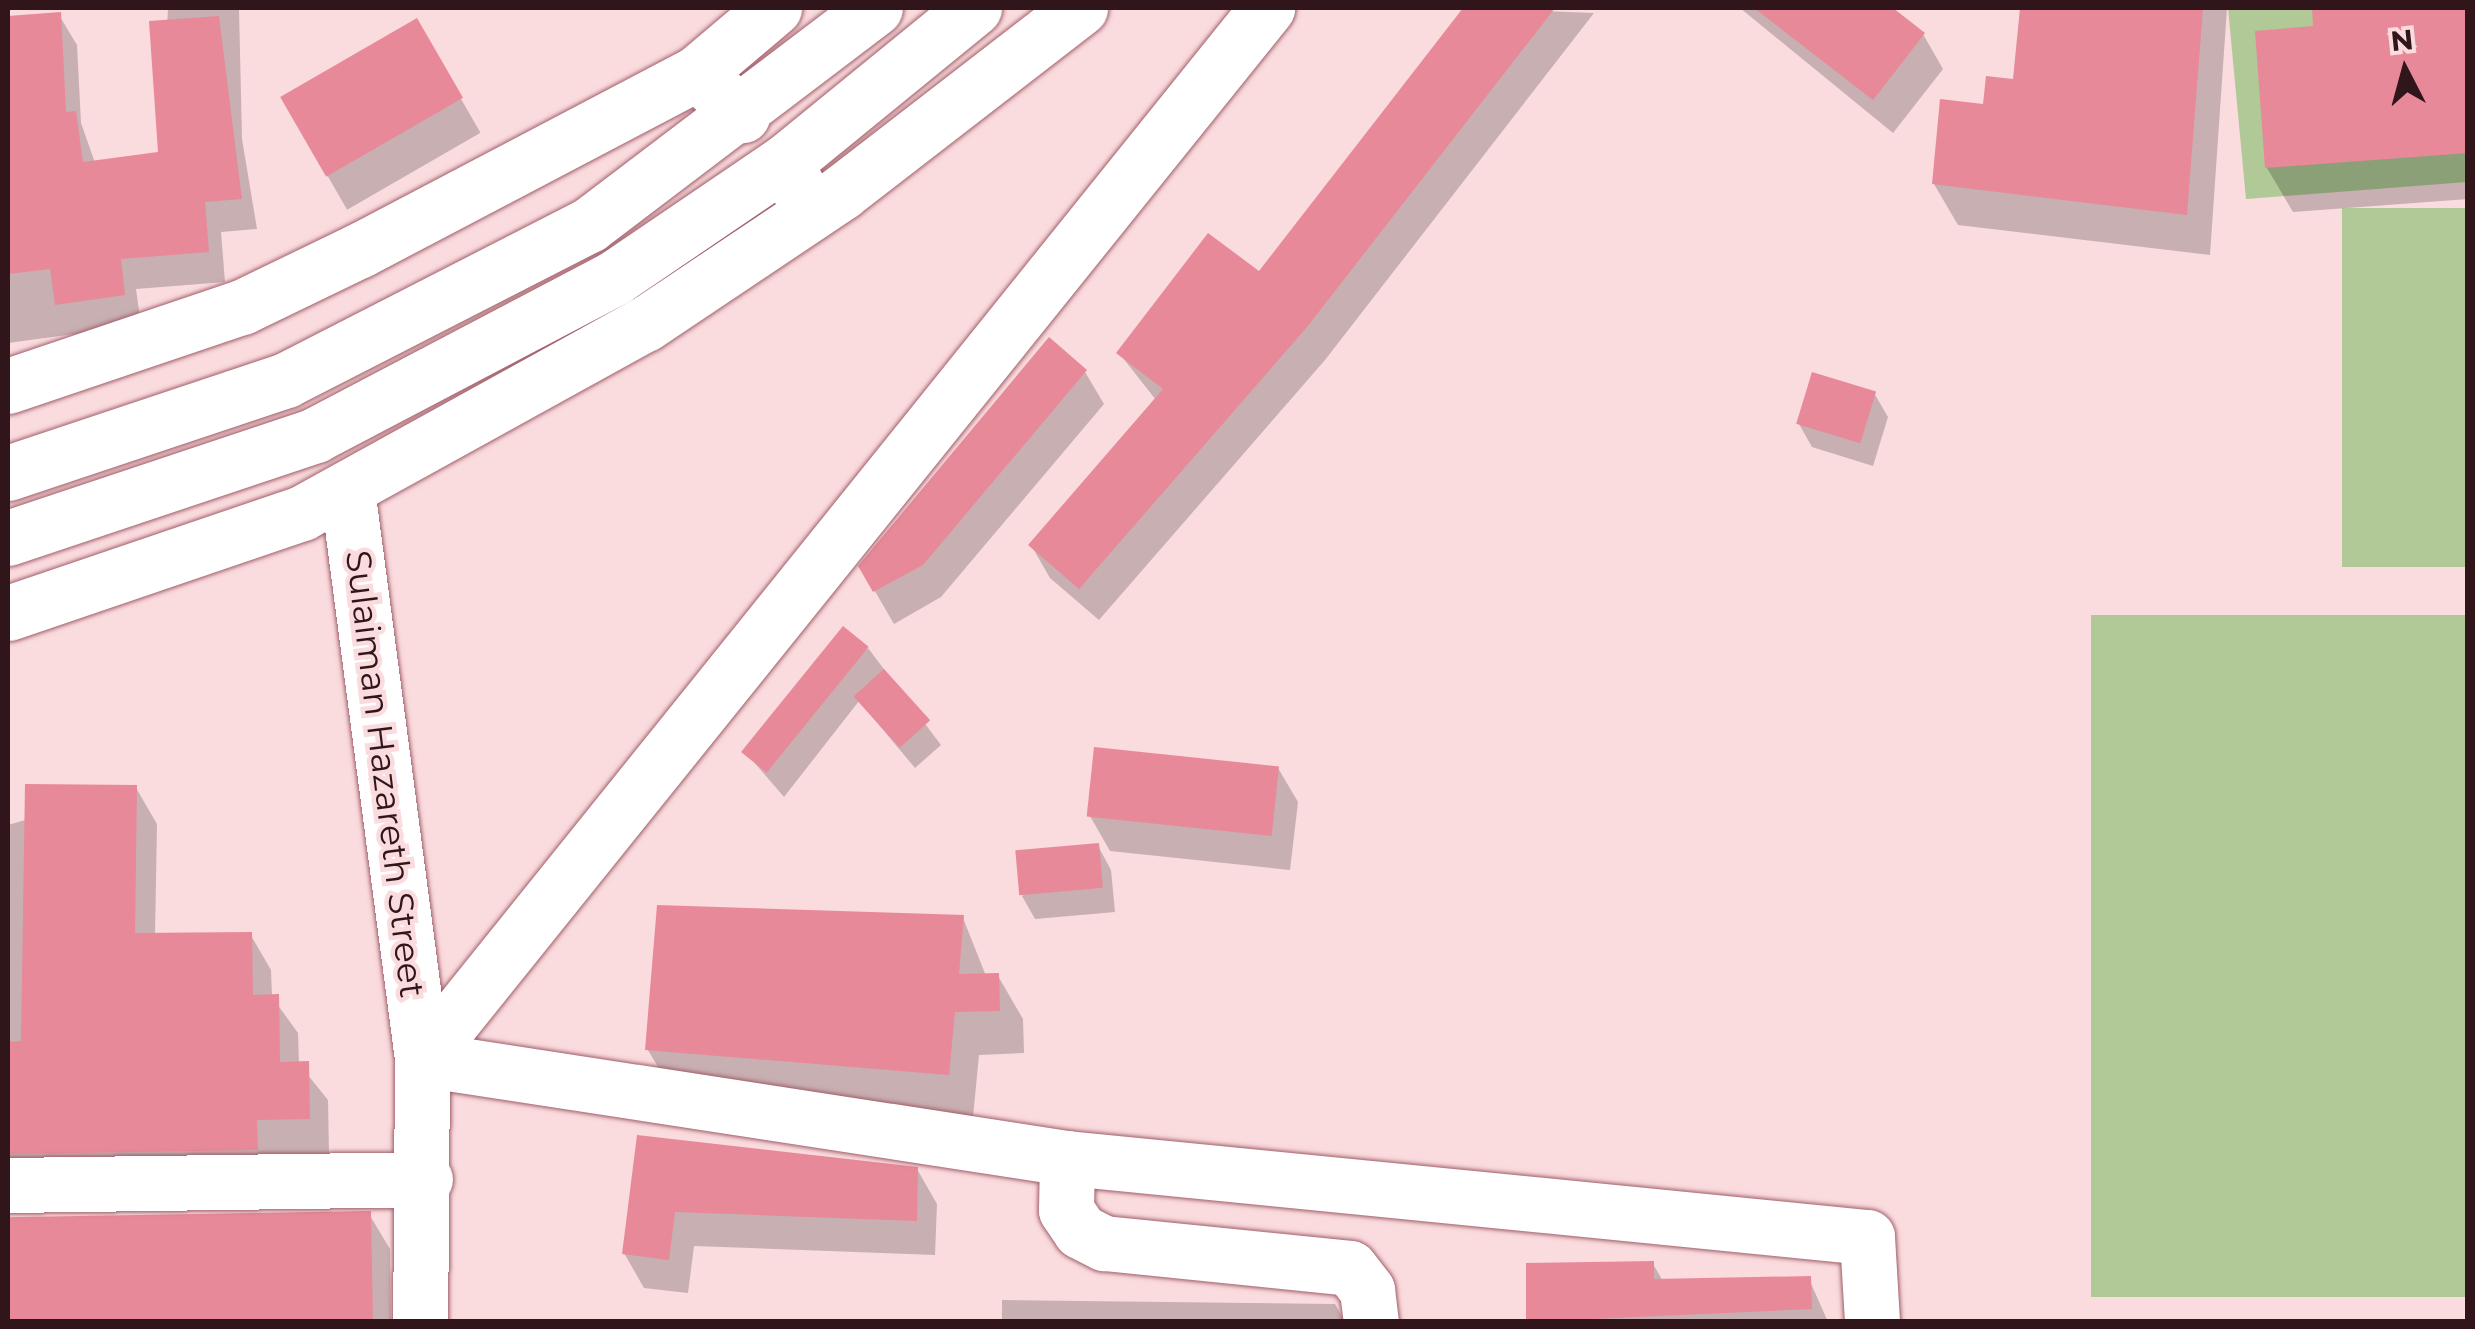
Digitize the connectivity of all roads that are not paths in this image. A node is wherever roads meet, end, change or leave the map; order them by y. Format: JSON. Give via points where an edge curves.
{"nodes":[{"id":1,"x":774,"y":8,"type":"edge"},
{"id":2,"x":876,"y":8,"type":"edge"},
{"id":3,"x":974,"y":8,"type":"edge"},
{"id":4,"x":1080,"y":8,"type":"edge"},
{"id":5,"x":1267,"y":8,"type":"edge"},
{"id":6,"x":697,"y":73,"type":"junction"},
{"id":7,"x":742,"y":115,"type":"junction"},
{"id":8,"x":785,"y":162,"type":"junction"},
{"id":9,"x":811,"y":213,"type":"junction"},
{"id":10,"x":8,"y":386,"type":"edge"},
{"id":11,"x":8,"y":473,"type":"edge"},
{"id":12,"x":347,"y":488,"type":"junction"},
{"id":13,"x":8,"y":538,"type":"edge"},
{"id":14,"x":8,"y":613,"type":"edge"},
{"id":15,"x":422,"y":1058,"type":"junction"},
{"id":16,"x":1066,"y":1158,"type":"junction"},
{"id":17,"x":425,"y":1179,"type":"junction"},
{"id":18,"x":8,"y":1185,"type":"edge"},
{"id":19,"x":420,"y":1322,"type":"edge"},
{"id":20,"x":1371,"y":1322,"type":"edge"},
{"id":21,"x":1872,"y":1322,"type":"edge"}],
"edges":[{"from":1,"to":6,"type":"main road"},
{"from":2,"to":7,"type":"main road"},
{"from":3,"to":8,"type":"main road"},
{"from":4,"to":9,"type":"main road"},
{"from":5,"to":15,"type":"main road"},
{"from":6,"to":7,"type":"main road"},
{"from":6,"to":10,"type":"main road","via":[[242,307]]},
{"from":7,"to":11,"type":"main road","via":[[589,224],[286,380]]},
{"from":8,"to":9,"type":"main road"},
{"from":8,"to":13,"type":"main road","via":[[614,278],[315,435]]},
{"from":9,"to":12,"type":"main road","via":[[645,324]]},
{"from":12,"to":14,"type":"main road","via":[[302,513]]},
{"from":12,"to":15,"type":"main road","name":"Sulaiman Hazareth Street"},
{"from":15,"to":16,"type":"main road"},
{"from":15,"to":17,"type":"main road","name":"Sulaiman Hazareth Street"},
{"from":16,"to":20,"type":"main road","via":[[1066,1210],[1080,1231],[1104,1243],[1350,1268],[1366,1290]]},
{"from":16,"to":21,"type":"main road","via":[[1867,1237]]},
{"from":17,"to":18,"type":"main road"},
{"from":17,"to":19,"type":"main road","name":"Sulaiman Hazareth Street"}]}
